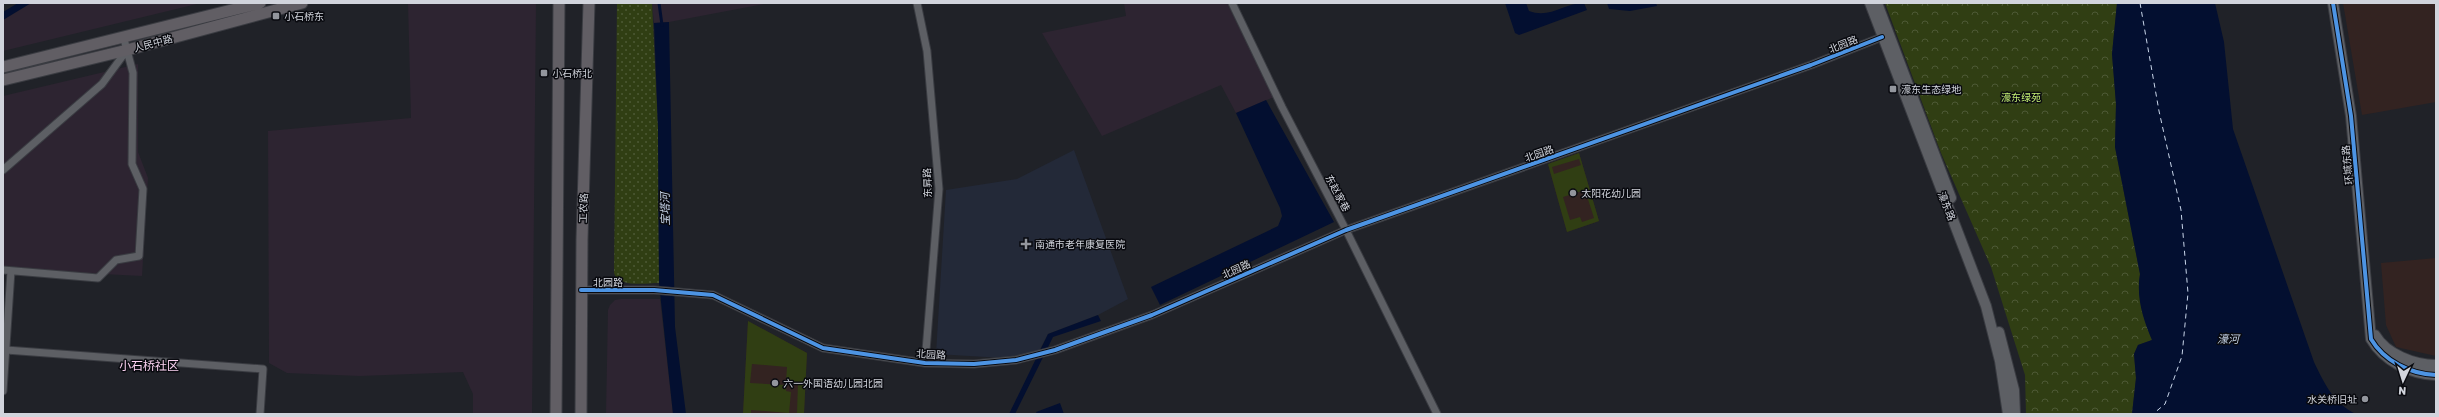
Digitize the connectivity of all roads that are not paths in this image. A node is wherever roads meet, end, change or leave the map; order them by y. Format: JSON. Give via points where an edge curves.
{"nodes":[{"id":1,"x":260,"y":3,"type":"edge"},
{"id":2,"x":302,"y":3,"type":"edge"},
{"id":3,"x":559,"y":3,"type":"edge"},
{"id":4,"x":589,"y":3,"type":"edge"},
{"id":5,"x":917,"y":3,"type":"edge"},
{"id":6,"x":1232,"y":3,"type":"edge"},
{"id":7,"x":1870,"y":3,"type":"edge"},
{"id":8,"x":1877,"y":3,"type":"edge"},
{"id":9,"x":2333,"y":3,"type":"edge"},
{"id":10,"x":1882,"y":37,"type":"junction"},
{"id":11,"x":124,"y":38,"type":"junction"},
{"id":12,"x":127,"y":50,"type":"junction"},
{"id":13,"x":3,"y":67,"type":"edge"},
{"id":14,"x":3,"y":80,"type":"edge"},
{"id":15,"x":3,"y":170,"type":"edge"},
{"id":16,"x":1346,"y":230,"type":"junction"},
{"id":17,"x":3,"y":270,"type":"edge"},
{"id":18,"x":11,"y":271,"type":"junction"},
{"id":19,"x":582,"y":290,"type":"junction"},
{"id":20,"x":2370,"y":326,"type":"junction"},
{"id":21,"x":6,"y":350,"type":"junction"},
{"id":22,"x":925,"y":363,"type":"junction"},
{"id":23,"x":2436,"y":365,"type":"edge"},
{"id":24,"x":2436,"y":375,"type":"edge"},
{"id":25,"x":3,"y":391,"type":"edge"},
{"id":26,"x":260,"y":414,"type":"edge"},
{"id":27,"x":556,"y":414,"type":"edge"},
{"id":28,"x":581,"y":414,"type":"edge"},
{"id":29,"x":1437,"y":414,"type":"edge"},
{"id":30,"x":2008,"y":414,"type":"edge"},
{"id":31,"x":2015,"y":414,"type":"edge"}],
"edges":[{"from":1,"to":11,"type":"main road","name":"人民中路"},
{"from":2,"to":12,"type":"main road","name":"人民中路"},
{"from":3,"to":27,"type":"main road"},
{"from":4,"to":19,"type":"main road","name":"工农路"},
{"from":5,"to":22,"type":"street","name":"东昇路","via":[[926,50],[939,189]]},
{"from":6,"to":16,"type":"street","name":"东赵家巷"},
{"from":7,"to":10,"type":"main road","name":"濠东路"},
{"from":8,"to":31,"type":"main road","name":"濠东路","via":[[1991,302],[2014,390]]},
{"from":9,"to":20,"type":"main road","name":"环城东路","via":[[2351,116]]},
{"from":10,"to":16,"type":"street","name":"北园路","via":[[1811,65]]},
{"from":10,"to":30,"type":"main road","name":"濠东路","via":[[1986,306],[2001,369]]},
{"from":11,"to":12,"type":"street"},
{"from":11,"to":13,"type":"main road","name":"人民中路"},
{"from":12,"to":14,"type":"main road","name":"人民中路"},
{"from":12,"to":15,"type":"street","via":[[102,84]]},
{"from":12,"to":18,"type":"street","via":[[133,73],[132,164],[143,189],[139,256],[116,260],[98,278]]},
{"from":16,"to":22,"type":"street","name":"北园路","via":[[1152,315],[1048,352],[1000,362]]},
{"from":16,"to":29,"type":"street","name":"东赵家巷"},
{"from":17,"to":18,"type":"street"},
{"from":18,"to":21,"type":"street"},
{"from":19,"to":22,"type":"street","name":"北园路","via":[[681,291],[720,298],[823,348]]},
{"from":19,"to":28,"type":"main road","name":"工农路"},
{"from":20,"to":23,"type":"main road","via":[[2380,344],[2395,354]]},
{"from":20,"to":24,"type":"main road","name":"环城东路","via":[[2371,339],[2378,351],[2397,365]]},
{"from":21,"to":25,"type":"street"},
{"from":21,"to":26,"type":"street","via":[[263,369]]}]}
